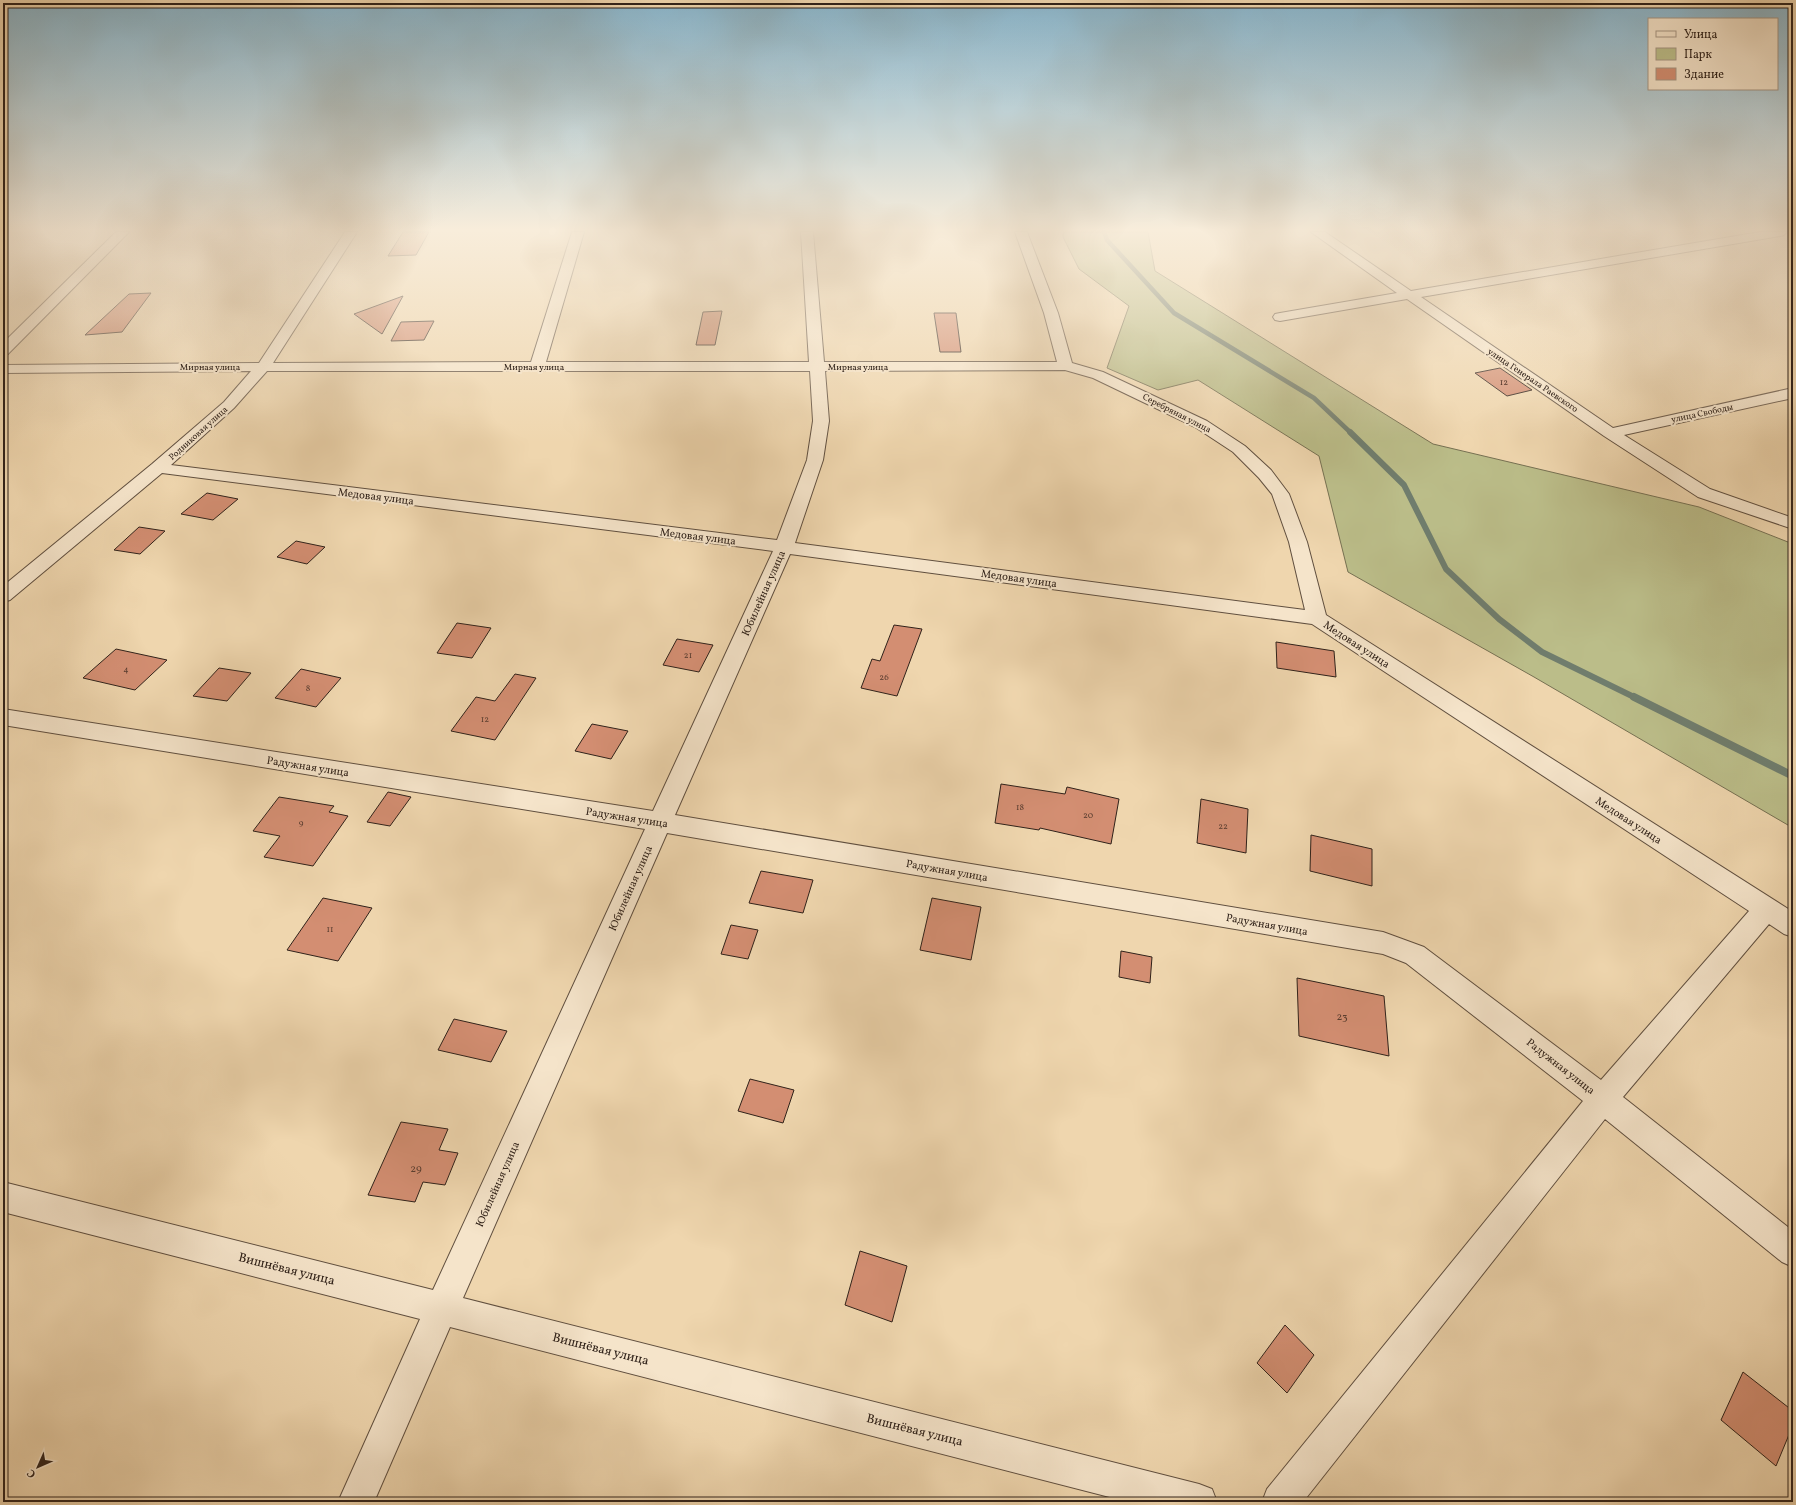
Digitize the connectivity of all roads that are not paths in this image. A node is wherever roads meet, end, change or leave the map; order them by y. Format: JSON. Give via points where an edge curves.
{"nodes":[{"id":1,"x":52,"y":302,"type":"edge"},
{"id":2,"x":305,"y":302,"type":"edge"},
{"id":3,"x":557,"y":302,"type":"edge"},
{"id":4,"x":812,"y":302,"type":"edge"},
{"id":5,"x":1047,"y":302,"type":"edge"},
{"id":6,"x":1371,"y":302,"type":"edge"},
{"id":7,"x":1419,"y":302,"type":"edge"},
{"id":8,"x":1280,"y":317,"type":"dead end"},
{"id":9,"x":3,"y":350,"type":"edge"},
{"id":10,"x":1065,"y":366,"type":"junction"},
{"id":11,"x":263,"y":367,"type":"junction"},
{"id":12,"x":537,"y":367,"type":"junction"},
{"id":13,"x":816,"y":367,"type":"junction"},
{"id":14,"x":3,"y":369,"type":"edge"},
{"id":15,"x":1793,"y":393,"type":"edge"},
{"id":16,"x":1610,"y":433,"type":"junction"},
{"id":17,"x":158,"y":468,"type":"junction"},
{"id":18,"x":1793,"y":524,"type":"edge"},
{"id":19,"x":784,"y":546,"type":"junction"},
{"id":20,"x":3,"y":596,"type":"edge"},
{"id":21,"x":1317,"y":618,"type":"junction"},
{"id":22,"x":3,"y":717,"type":"edge"},
{"id":23,"x":660,"y":822,"type":"junction"},
{"id":24,"x":1767,"y":909,"type":"junction"},
{"id":25,"x":1793,"y":926,"type":"edge"},
{"id":26,"x":1603,"y":1099,"type":"junction"},
{"id":27,"x":3,"y":1196,"type":"edge"},
{"id":28,"x":1793,"y":1251,"type":"edge"},
{"id":29,"x":442,"y":1308,"type":"junction"},
{"id":30,"x":356,"y":1502,"type":"edge"},
{"id":31,"x":1199,"y":1502,"type":"edge"},
{"id":32,"x":1280,"y":1502,"type":"edge"}],
"edges":[{"from":1,"to":9,"type":"street"},
{"from":2,"to":11,"type":"street","name":"Родниковая улица"},
{"from":3,"to":12,"type":"street"},
{"from":4,"to":13,"type":"street","name":"Юбилейная улица"},
{"from":5,"to":10,"type":"street"},
{"from":6,"to":8,"type":"street"},
{"from":7,"to":16,"type":"street","name":"улица Генерала Раевского"},
{"from":10,"to":13,"type":"street","name":"Мирная улица"},
{"from":10,"to":21,"type":"street","name":"Серебряная улица","via":[[1098,375],[1201,424],[1239,449],[1265,474],[1280,494],[1298,542]]},
{"from":11,"to":12,"type":"street","name":"Мирная улица"},
{"from":11,"to":14,"type":"street","name":"Мирная улица"},
{"from":11,"to":17,"type":"street","name":"Родниковая улица","via":[[228,405]]},
{"from":12,"to":13,"type":"street","name":"Мирная улица"},
{"from":13,"to":19,"type":"street","name":"Юбилейная улица","via":[[821,421],[818,446]]},
{"from":15,"to":16,"type":"street","name":"улица Свободы"},
{"from":16,"to":18,"type":"street","name":"улица Генерала Раевского","via":[[1704,494]]},
{"from":17,"to":19,"type":"street","name":"Медовая улица"},
{"from":17,"to":20,"type":"street","name":"Родниковая улица"},
{"from":19,"to":21,"type":"street","name":"Медовая улица"},
{"from":19,"to":23,"type":"street","name":"Юбилейная улица"},
{"from":21,"to":24,"type":"street","name":"Медовая улица"},
{"from":22,"to":23,"type":"street","name":"Радужная улица"},
{"from":23,"to":26,"type":"street","name":"Радужная улица","via":[[1383,944],[1415,954]]},
{"from":23,"to":29,"type":"street","name":"Юбилейная улица"},
{"from":24,"to":25,"type":"street","name":"Медовая улица"},
{"from":24,"to":26,"type":"street"},
{"from":26,"to":28,"type":"street","name":"Радужная улица"},
{"from":26,"to":32,"type":"street"},
{"from":27,"to":29,"type":"street","name":"Вишнёвая улица"},
{"from":29,"to":30,"type":"street","name":"Юбилейная улица"},
{"from":29,"to":31,"type":"street","name":"Вишнёвая улица"}]}
